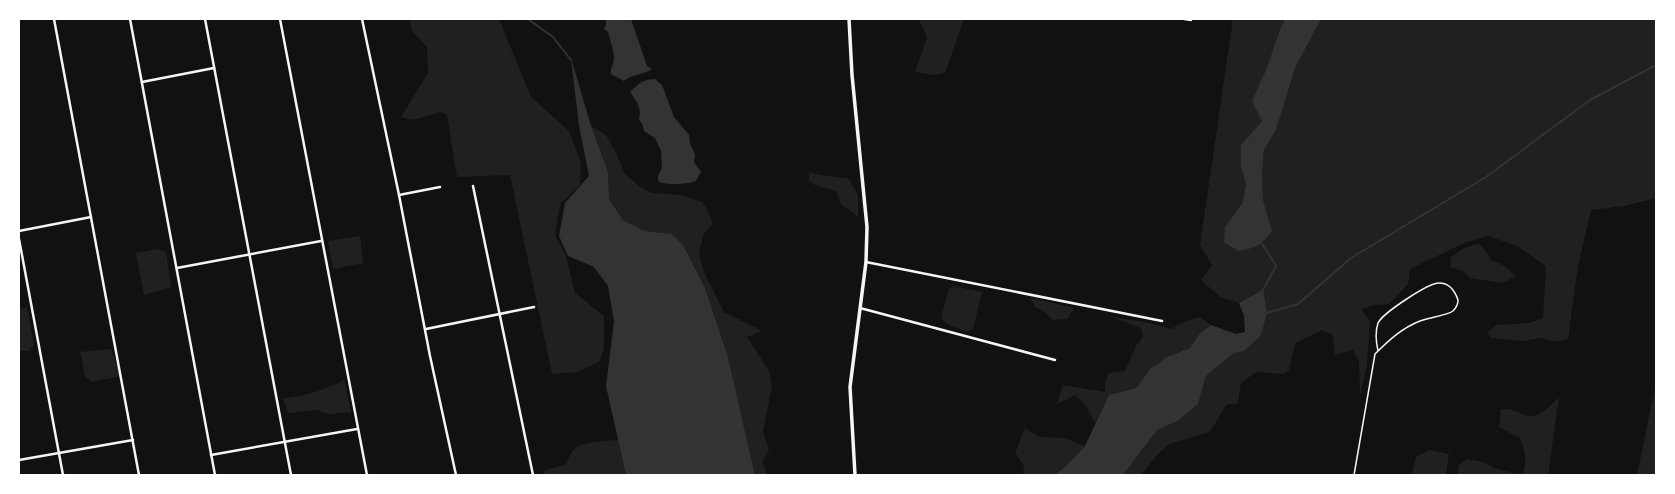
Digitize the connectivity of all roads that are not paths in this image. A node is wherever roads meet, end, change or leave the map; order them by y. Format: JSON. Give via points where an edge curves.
{"nodes":[{"id":1,"x":54,"y":19,"type":"edge"},
{"id":2,"x":130,"y":19,"type":"edge"},
{"id":3,"x":205,"y":19,"type":"edge"},
{"id":4,"x":280,"y":19,"type":"edge"},
{"id":5,"x":362,"y":19,"type":"edge"},
{"id":6,"x":849,"y":19,"type":"edge"},
{"id":7,"x":1184,"y":19,"type":"edge"},
{"id":8,"x":1191,"y":20,"type":"dead end"},
{"id":9,"x":214,"y":68,"type":"junction"},
{"id":10,"x":142,"y":82,"type":"junction"},
{"id":11,"x":473,"y":186,"type":"dead end"},
{"id":12,"x":440,"y":187,"type":"dead end"},
{"id":13,"x":399,"y":195,"type":"junction"},
{"id":14,"x":90,"y":217,"type":"junction"},
{"id":15,"x":19,"y":231,"type":"edge"},
{"id":16,"x":19,"y":238,"type":"edge"},
{"id":17,"x":321,"y":241,"type":"junction"},
{"id":18,"x":249,"y":255,"type":"junction"},
{"id":19,"x":866,"y":262,"type":"junction"},
{"id":20,"x":176,"y":268,"type":"junction"},
{"id":21,"x":534,"y":307,"type":"dead end"},
{"id":22,"x":860,"y":308,"type":"junction"},
{"id":23,"x":500,"y":313,"type":"junction"},
{"id":24,"x":1162,"y":321,"type":"dead end"},
{"id":25,"x":426,"y":329,"type":"junction"},
{"id":26,"x":1378,"y":351,"type":"junction"},
{"id":27,"x":1055,"y":360,"type":"dead end"},
{"id":28,"x":358,"y":428,"type":"junction"},
{"id":29,"x":133,"y":440,"type":"junction"},
{"id":30,"x":284,"y":441,"type":"junction"},
{"id":31,"x":59,"y":454,"type":"junction"},
{"id":32,"x":211,"y":456,"type":"junction"},
{"id":33,"x":19,"y":460,"type":"edge"},
{"id":34,"x":63,"y":475,"type":"edge"},
{"id":35,"x":139,"y":475,"type":"edge"},
{"id":36,"x":215,"y":475,"type":"edge"},
{"id":37,"x":291,"y":475,"type":"edge"},
{"id":38,"x":367,"y":475,"type":"edge"},
{"id":39,"x":456,"y":475,"type":"edge"},
{"id":40,"x":533,"y":475,"type":"edge"},
{"id":41,"x":855,"y":475,"type":"edge"},
{"id":42,"x":1354,"y":475,"type":"edge"}],
"edges":[{"from":1,"to":14,"type":"street"},
{"from":2,"to":10,"type":"street"},
{"from":3,"to":9,"type":"street"},
{"from":4,"to":17,"type":"street"},
{"from":5,"to":13,"type":"street"},
{"from":6,"to":19,"type":"street","via":[[866,224]]},
{"from":7,"to":8,"type":"street"},
{"from":9,"to":10,"type":"street"},
{"from":9,"to":18,"type":"street"},
{"from":10,"to":20,"type":"street"},
{"from":11,"to":23,"type":"street"},
{"from":12,"to":13,"type":"street"},
{"from":13,"to":25,"type":"street"},
{"from":14,"to":15,"type":"street"},
{"from":14,"to":29,"type":"street"},
{"from":16,"to":31,"type":"street"},
{"from":17,"to":18,"type":"street"},
{"from":17,"to":28,"type":"street"},
{"from":18,"to":20,"type":"street"},
{"from":18,"to":30,"type":"street"},
{"from":19,"to":22,"type":"street"},
{"from":19,"to":24,"type":"street"},
{"from":20,"to":32,"type":"street"},
{"from":21,"to":23,"type":"street"},
{"from":22,"to":27,"type":"street"},
{"from":22,"to":41,"type":"street","via":[[850,387]]},
{"from":23,"to":25,"type":"street"},
{"from":23,"to":40,"type":"street"},
{"from":25,"to":39,"type":"street"},
{"from":26,"to":26,"type":"lane","via":[[1378,323],[1390,309],[1430,286],[1439,283],[1453,288],[1458,300],[1453,311],[1421,320],[1405,328]]},
{"from":26,"to":42,"type":"lane","via":[[1375,354]]},
{"from":28,"to":30,"type":"street"},
{"from":28,"to":38,"type":"street"},
{"from":29,"to":31,"type":"street"},
{"from":29,"to":35,"type":"street"},
{"from":30,"to":32,"type":"street"},
{"from":30,"to":37,"type":"street"},
{"from":31,"to":33,"type":"street"},
{"from":31,"to":34,"type":"street"},
{"from":32,"to":36,"type":"street"}]}
